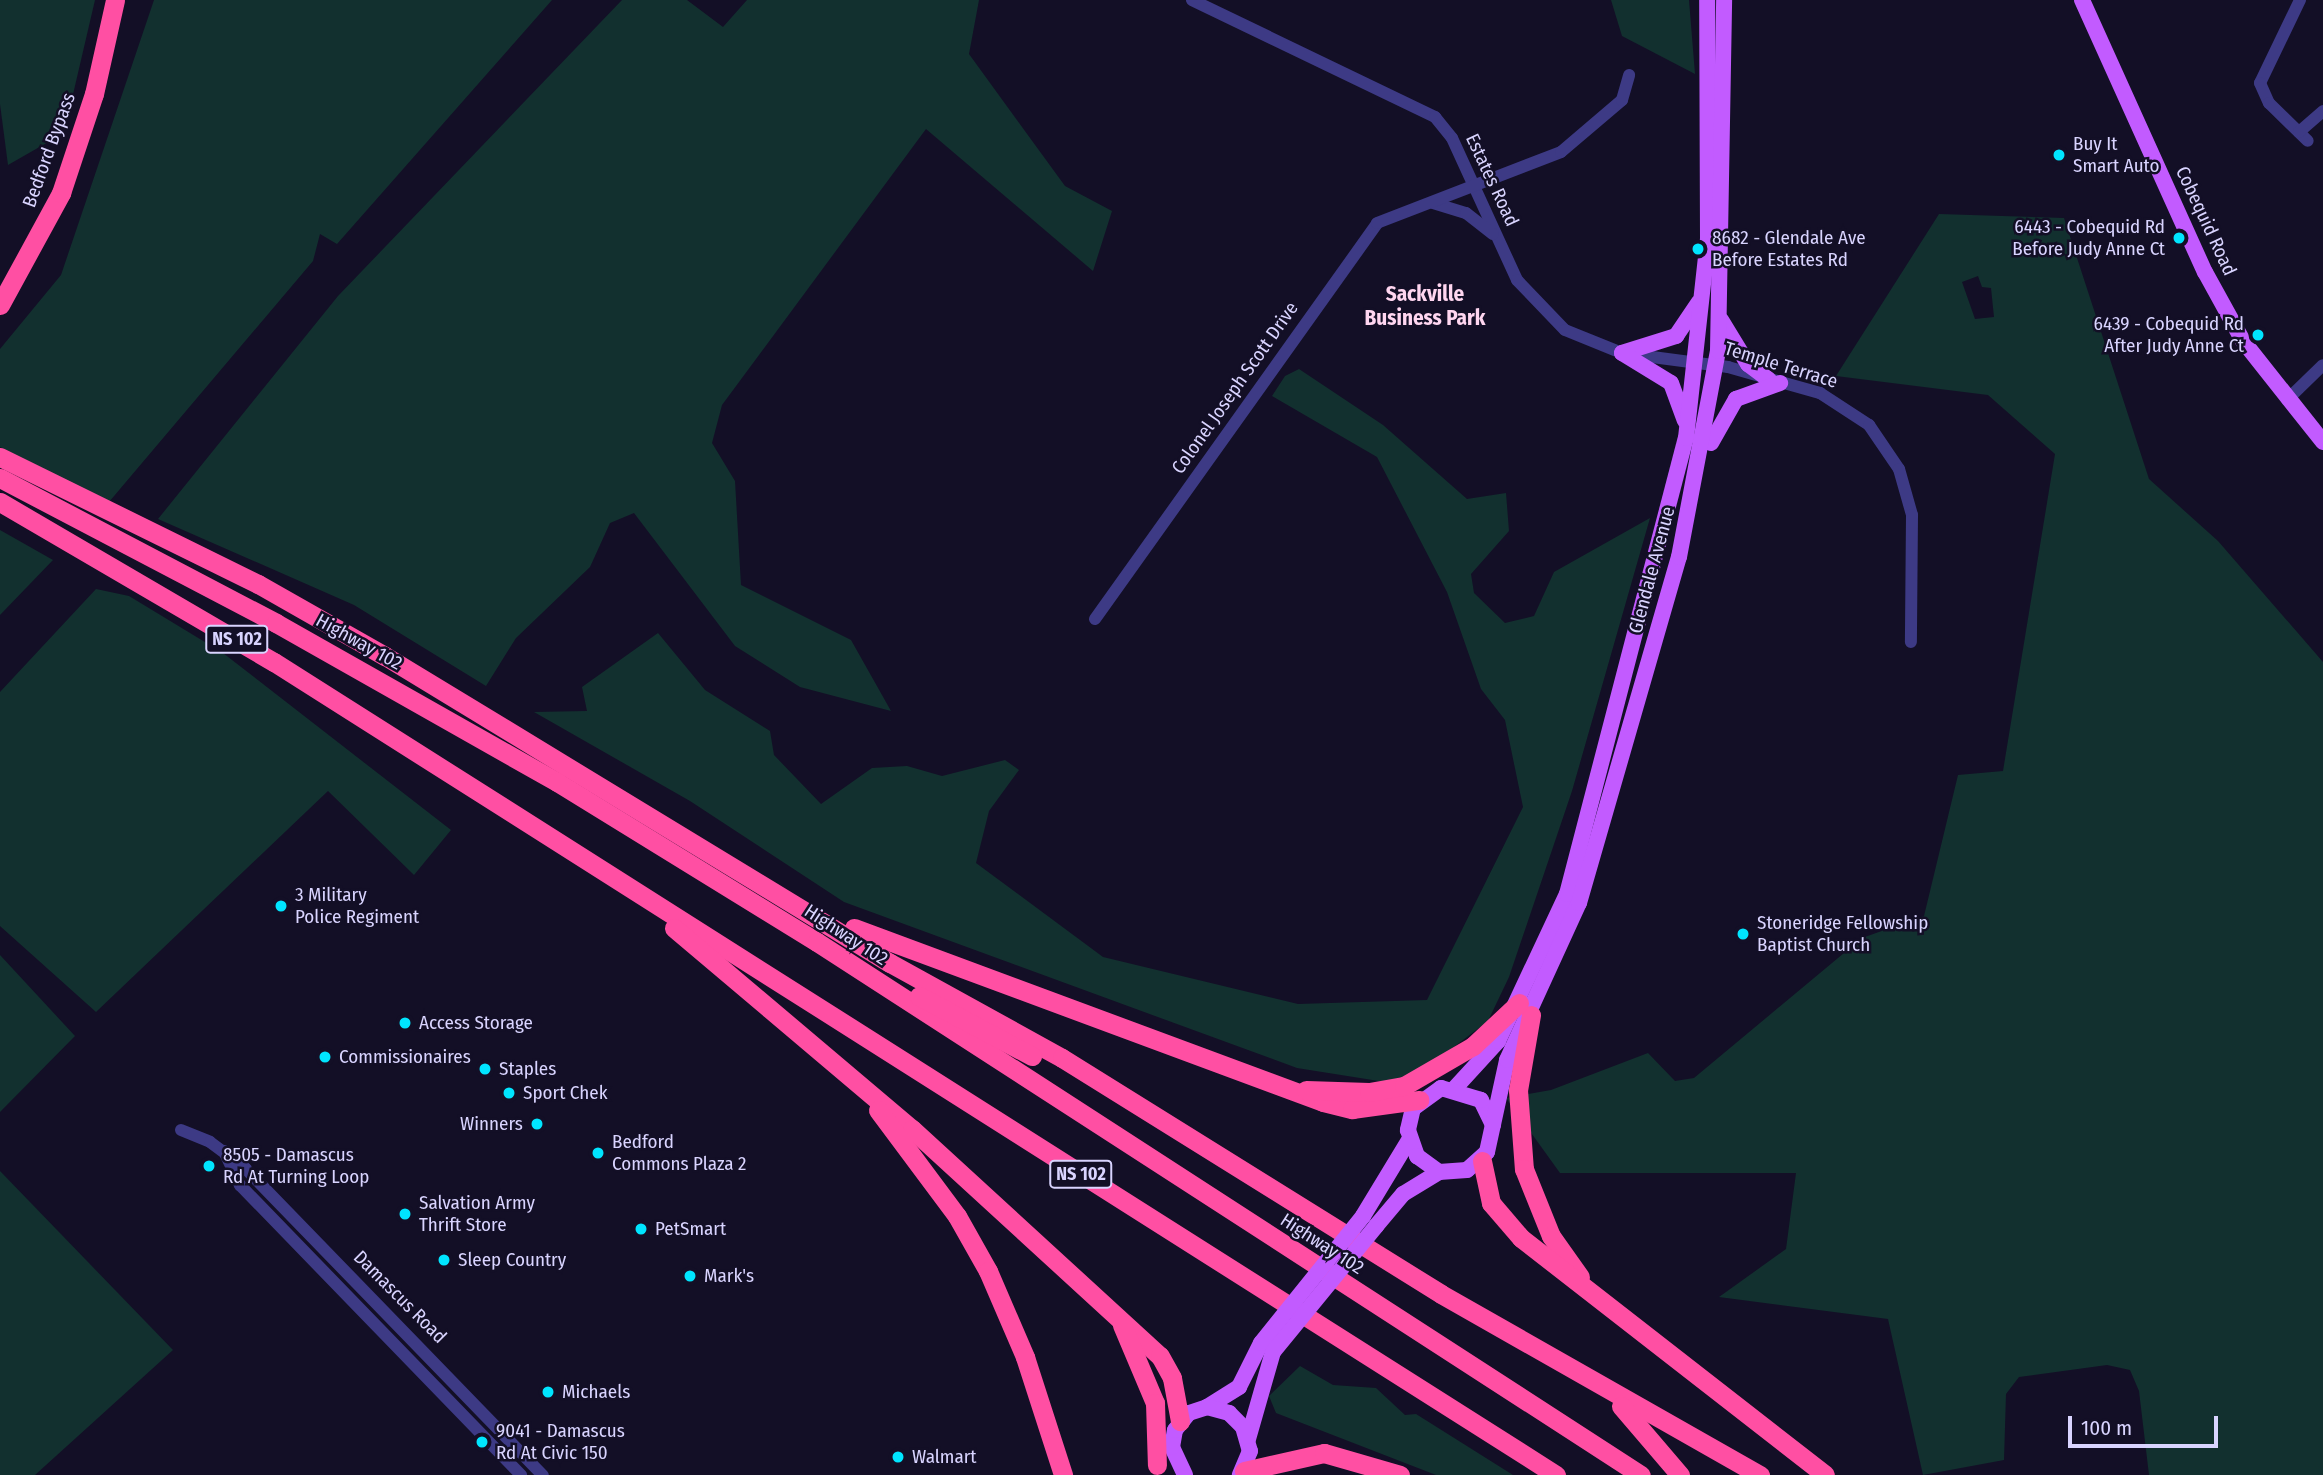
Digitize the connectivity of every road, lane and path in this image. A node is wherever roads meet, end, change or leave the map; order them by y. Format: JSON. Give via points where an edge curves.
{"nodes":[{"id":1,"x":115,"y":0,"type":"edge"},
{"id":2,"x":122,"y":0,"type":"edge"},
{"id":3,"x":1192,"y":0,"type":"edge"},
{"id":4,"x":1707,"y":0,"type":"edge"},
{"id":5,"x":1724,"y":0,"type":"edge"},
{"id":6,"x":2082,"y":0,"type":"edge"},
{"id":7,"x":2300,"y":0,"type":"edge"},
{"id":8,"x":1629,"y":75,"type":"dead end"},
{"id":9,"x":94,"y":94,"type":"junction"},
{"id":10,"x":2323,"y":111,"type":"edge"},
{"id":11,"x":1475,"y":186,"type":"junction"},
{"id":12,"x":1426,"y":202,"type":"junction"},
{"id":13,"x":1500,"y":243,"type":"junction"},
{"id":14,"x":1705,"y":279,"type":"junction"},
{"id":15,"x":0,"y":305,"type":"edge"},
{"id":16,"x":1721,"y":319,"type":"junction"},
{"id":17,"x":1622,"y":353,"type":"junction"},
{"id":18,"x":1698,"y":363,"type":"junction"},
{"id":19,"x":1716,"y":365,"type":"junction"},
{"id":20,"x":2323,"y":365,"type":"edge"},
{"id":21,"x":1774,"y":382,"type":"junction"},
{"id":22,"x":2287,"y":400,"type":"junction"},
{"id":23,"x":1686,"y":438,"type":"junction"},
{"id":24,"x":2323,"y":442,"type":"edge"},
{"id":25,"x":0,"y":457,"type":"edge"},
{"id":26,"x":1701,"y":465,"type":"junction"},
{"id":27,"x":0,"y":478,"type":"edge"},
{"id":28,"x":40,"y":499,"type":"junction"},
{"id":29,"x":0,"y":502,"type":"edge"},
{"id":30,"x":1095,"y":619,"type":"dead end"},
{"id":31,"x":1911,"y":642,"type":"dead end"},
{"id":32,"x":458,"y":699,"type":"junction"},
{"id":33,"x":607,"y":873,"type":"junction"},
{"id":34,"x":799,"y":904,"type":"junction"},
{"id":35,"x":817,"y":942,"type":"junction"},
{"id":36,"x":1525,"y":1009,"type":"junction"},
{"id":37,"x":1455,"y":1088,"type":"junction"},
{"id":38,"x":1298,"y":1090,"type":"junction"},
{"id":39,"x":870,"y":1093,"type":"junction"},
{"id":40,"x":1419,"y":1100,"type":"junction"},
{"id":41,"x":1155,"y":1117,"type":"junction"},
{"id":42,"x":1493,"y":1125,"type":"junction"},
{"id":43,"x":181,"y":1130,"type":"dead end"},
{"id":44,"x":1409,"y":1140,"type":"junction"},
{"id":45,"x":224,"y":1151,"type":"junction"},
{"id":46,"x":1482,"y":1161,"type":"junction"},
{"id":47,"x":1439,"y":1172,"type":"junction"},
{"id":48,"x":1370,"y":1221,"type":"junction"},
{"id":49,"x":1589,"y":1293,"type":"junction"},
{"id":50,"x":1120,"y":1321,"type":"junction"},
{"id":51,"x":1267,"y":1347,"type":"junction"},
{"id":52,"x":1551,"y":1358,"type":"junction"},
{"id":53,"x":1207,"y":1407,"type":"junction"},
{"id":54,"x":1180,"y":1421,"type":"junction"},
{"id":55,"x":1248,"y":1439,"type":"junction"},
{"id":56,"x":1172,"y":1447,"type":"junction"},
{"id":57,"x":1153,"y":1470,"type":"edge"},
{"id":58,"x":1677,"y":1470,"type":"edge"},
{"id":59,"x":1242,"y":1473,"type":"edge"},
{"id":60,"x":521,"y":1475,"type":"edge"},
{"id":61,"x":543,"y":1475,"type":"edge"},
{"id":62,"x":1063,"y":1475,"type":"edge"},
{"id":63,"x":1185,"y":1475,"type":"edge"},
{"id":64,"x":1400,"y":1475,"type":"edge"},
{"id":65,"x":1556,"y":1475,"type":"edge"},
{"id":66,"x":1641,"y":1475,"type":"edge"},
{"id":67,"x":1760,"y":1475,"type":"edge"},
{"id":68,"x":1825,"y":1475,"type":"edge"}],
"edges":[{"from":1,"to":9,"type":"highway","name":"Bedford Bypass"},
{"from":2,"to":9,"type":"highway"},
{"from":3,"to":11,"type":"street","name":"Estates Road","via":[[1434,117]]},
{"from":4,"to":14,"type":"main road","name":"Glendale Avenue"},
{"from":5,"to":16,"type":"main road","name":"Glendale Avenue"},
{"from":6,"to":22,"type":"main road","name":"Cobequid Road","via":[[2205,272],[2242,341]]},
{"from":7,"to":10,"type":"street","via":[[2260,83],[2269,103],[2303,137]]},
{"from":8,"to":11,"type":"street","name":"Colonel Joseph Scott Drive","via":[[1622,100],[1586,136]]},
{"from":9,"to":15,"type":"highway","name":"Bedford Bypass","via":[[61,193]]},
{"from":11,"to":12,"type":"street","name":"Colonel Joseph Scott Drive"},
{"from":11,"to":13,"type":"street","name":"Estates Road"},
{"from":12,"to":13,"type":"street","via":[[1466,213]]},
{"from":12,"to":30,"type":"street","name":"Colonel Joseph Scott Drive","via":[[1391,214],[1365,236]]},
{"from":13,"to":17,"type":"street","name":"Estates Road","via":[[1517,280],[1545,313],[1565,330]]},
{"from":14,"to":17,"type":"main road","via":[[1690,321],[1675,336]]},
{"from":14,"to":18,"type":"main road","name":"Glendale Avenue"},
{"from":16,"to":19,"type":"main road","name":"Glendale Avenue"},
{"from":16,"to":21,"type":"main road","via":[[1741,355]]},
{"from":17,"to":18,"type":"street","name":"Estates Road"},
{"from":17,"to":23,"type":"main road","via":[[1671,383],[1682,402]]},
{"from":18,"to":19,"type":"street","name":"Temple Terrace"},
{"from":18,"to":23,"type":"main road","name":"Glendale Avenue"},
{"from":19,"to":21,"type":"street","name":"Temple Terrace"},
{"from":19,"to":26,"type":"main road","name":"Glendale Avenue"},
{"from":20,"to":22,"type":"street"},
{"from":21,"to":26,"type":"main road","via":[[1736,399]]},
{"from":21,"to":31,"type":"street","name":"Temple Terrace","via":[[1850,408],[1899,469],[1912,515]]},
{"from":22,"to":24,"type":"main road","name":"Cobequid Road"},
{"from":23,"to":36,"type":"main road","name":"Glendale Avenue","via":[[1567,894]]},
{"from":25,"to":32,"type":"highway","via":[[258,584]]},
{"from":26,"to":36,"type":"main road","name":"Glendale Avenue","via":[[1578,903]]},
{"from":27,"to":28,"type":"highway","name":"Highway 102","number":"NS 102"},
{"from":28,"to":32,"type":"highway","via":[[62,504]]},
{"from":28,"to":35,"type":"highway","name":"Highway 102","number":"NS 102","via":[[425,704]]},
{"from":29,"to":33,"type":"highway","number":"NS 102","via":[[220,629]]},
{"from":32,"to":34,"type":"highway"},
{"from":33,"to":39,"type":"highway"},
{"from":33,"to":65,"type":"highway","number":"NS 102"},
{"from":34,"to":38,"type":"highway","via":[[905,951]]},
{"from":34,"to":41,"type":"highway"},
{"from":35,"to":41,"type":"highway"},
{"from":35,"to":66,"type":"highway","name":"Highway 102","number":"NS 102"},
{"from":36,"to":37,"type":"main road","name":"Glendale Avenue","via":[[1485,1061]]},
{"from":36,"to":38,"type":"highway","via":[[1404,1086],[1369,1092]]},
{"from":36,"to":42,"type":"main road","name":"Glendale Avenue","via":[[1507,1060]]},
{"from":36,"to":49,"type":"highway","via":[[1518,1090],[1524,1169],[1551,1236]]},
{"from":37,"to":40,"type":"main road","name":"Glendale Avenue"},
{"from":37,"to":42,"type":"main road","via":[[1481,1100]]},
{"from":38,"to":40,"type":"highway","via":[[1352,1109]]},
{"from":39,"to":50,"type":"highway"},
{"from":39,"to":62,"type":"highway","via":[[988,1270],[1025,1357]]},
{"from":40,"to":44,"type":"main road","via":[[1410,1116]]},
{"from":41,"to":52,"type":"highway"},
{"from":42,"to":46,"type":"main road","name":"Glendale Avenue"},
{"from":43,"to":45,"type":"street","name":"Damascus Road"},
{"from":44,"to":47,"type":"main road","via":[[1416,1156]]},
{"from":44,"to":48,"type":"main road"},
{"from":45,"to":60,"type":"street","name":"Damascus Road","via":[[233,1178]]},
{"from":45,"to":61,"type":"street","name":"Damascus Road"},
{"from":46,"to":47,"type":"main road","via":[[1467,1170]]},
{"from":46,"to":49,"type":"highway","via":[[1500,1219]]},
{"from":47,"to":48,"type":"main road","via":[[1410,1188]]},
{"from":48,"to":51,"type":"main road","bridge":true},
{"from":49,"to":68,"type":"highway"},
{"from":50,"to":54,"type":"highway","via":[[1167,1365]]},
{"from":50,"to":57,"type":"highway","via":[[1154,1399]]},
{"from":51,"to":53,"type":"main road","via":[[1239,1387]]},
{"from":51,"to":55,"type":"main road"},
{"from":52,"to":58,"type":"highway","via":[[1621,1406]]},
{"from":52,"to":67,"type":"highway"},
{"from":53,"to":54,"type":"main road"},
{"from":53,"to":55,"type":"main road","via":[[1229,1413]]},
{"from":54,"to":56,"type":"main road"},
{"from":55,"to":59,"type":"main road"},
{"from":56,"to":57,"type":"main road"},
{"from":56,"to":63,"type":"main road"},
{"from":59,"to":64,"type":"highway","via":[[1324,1452]]}]}
